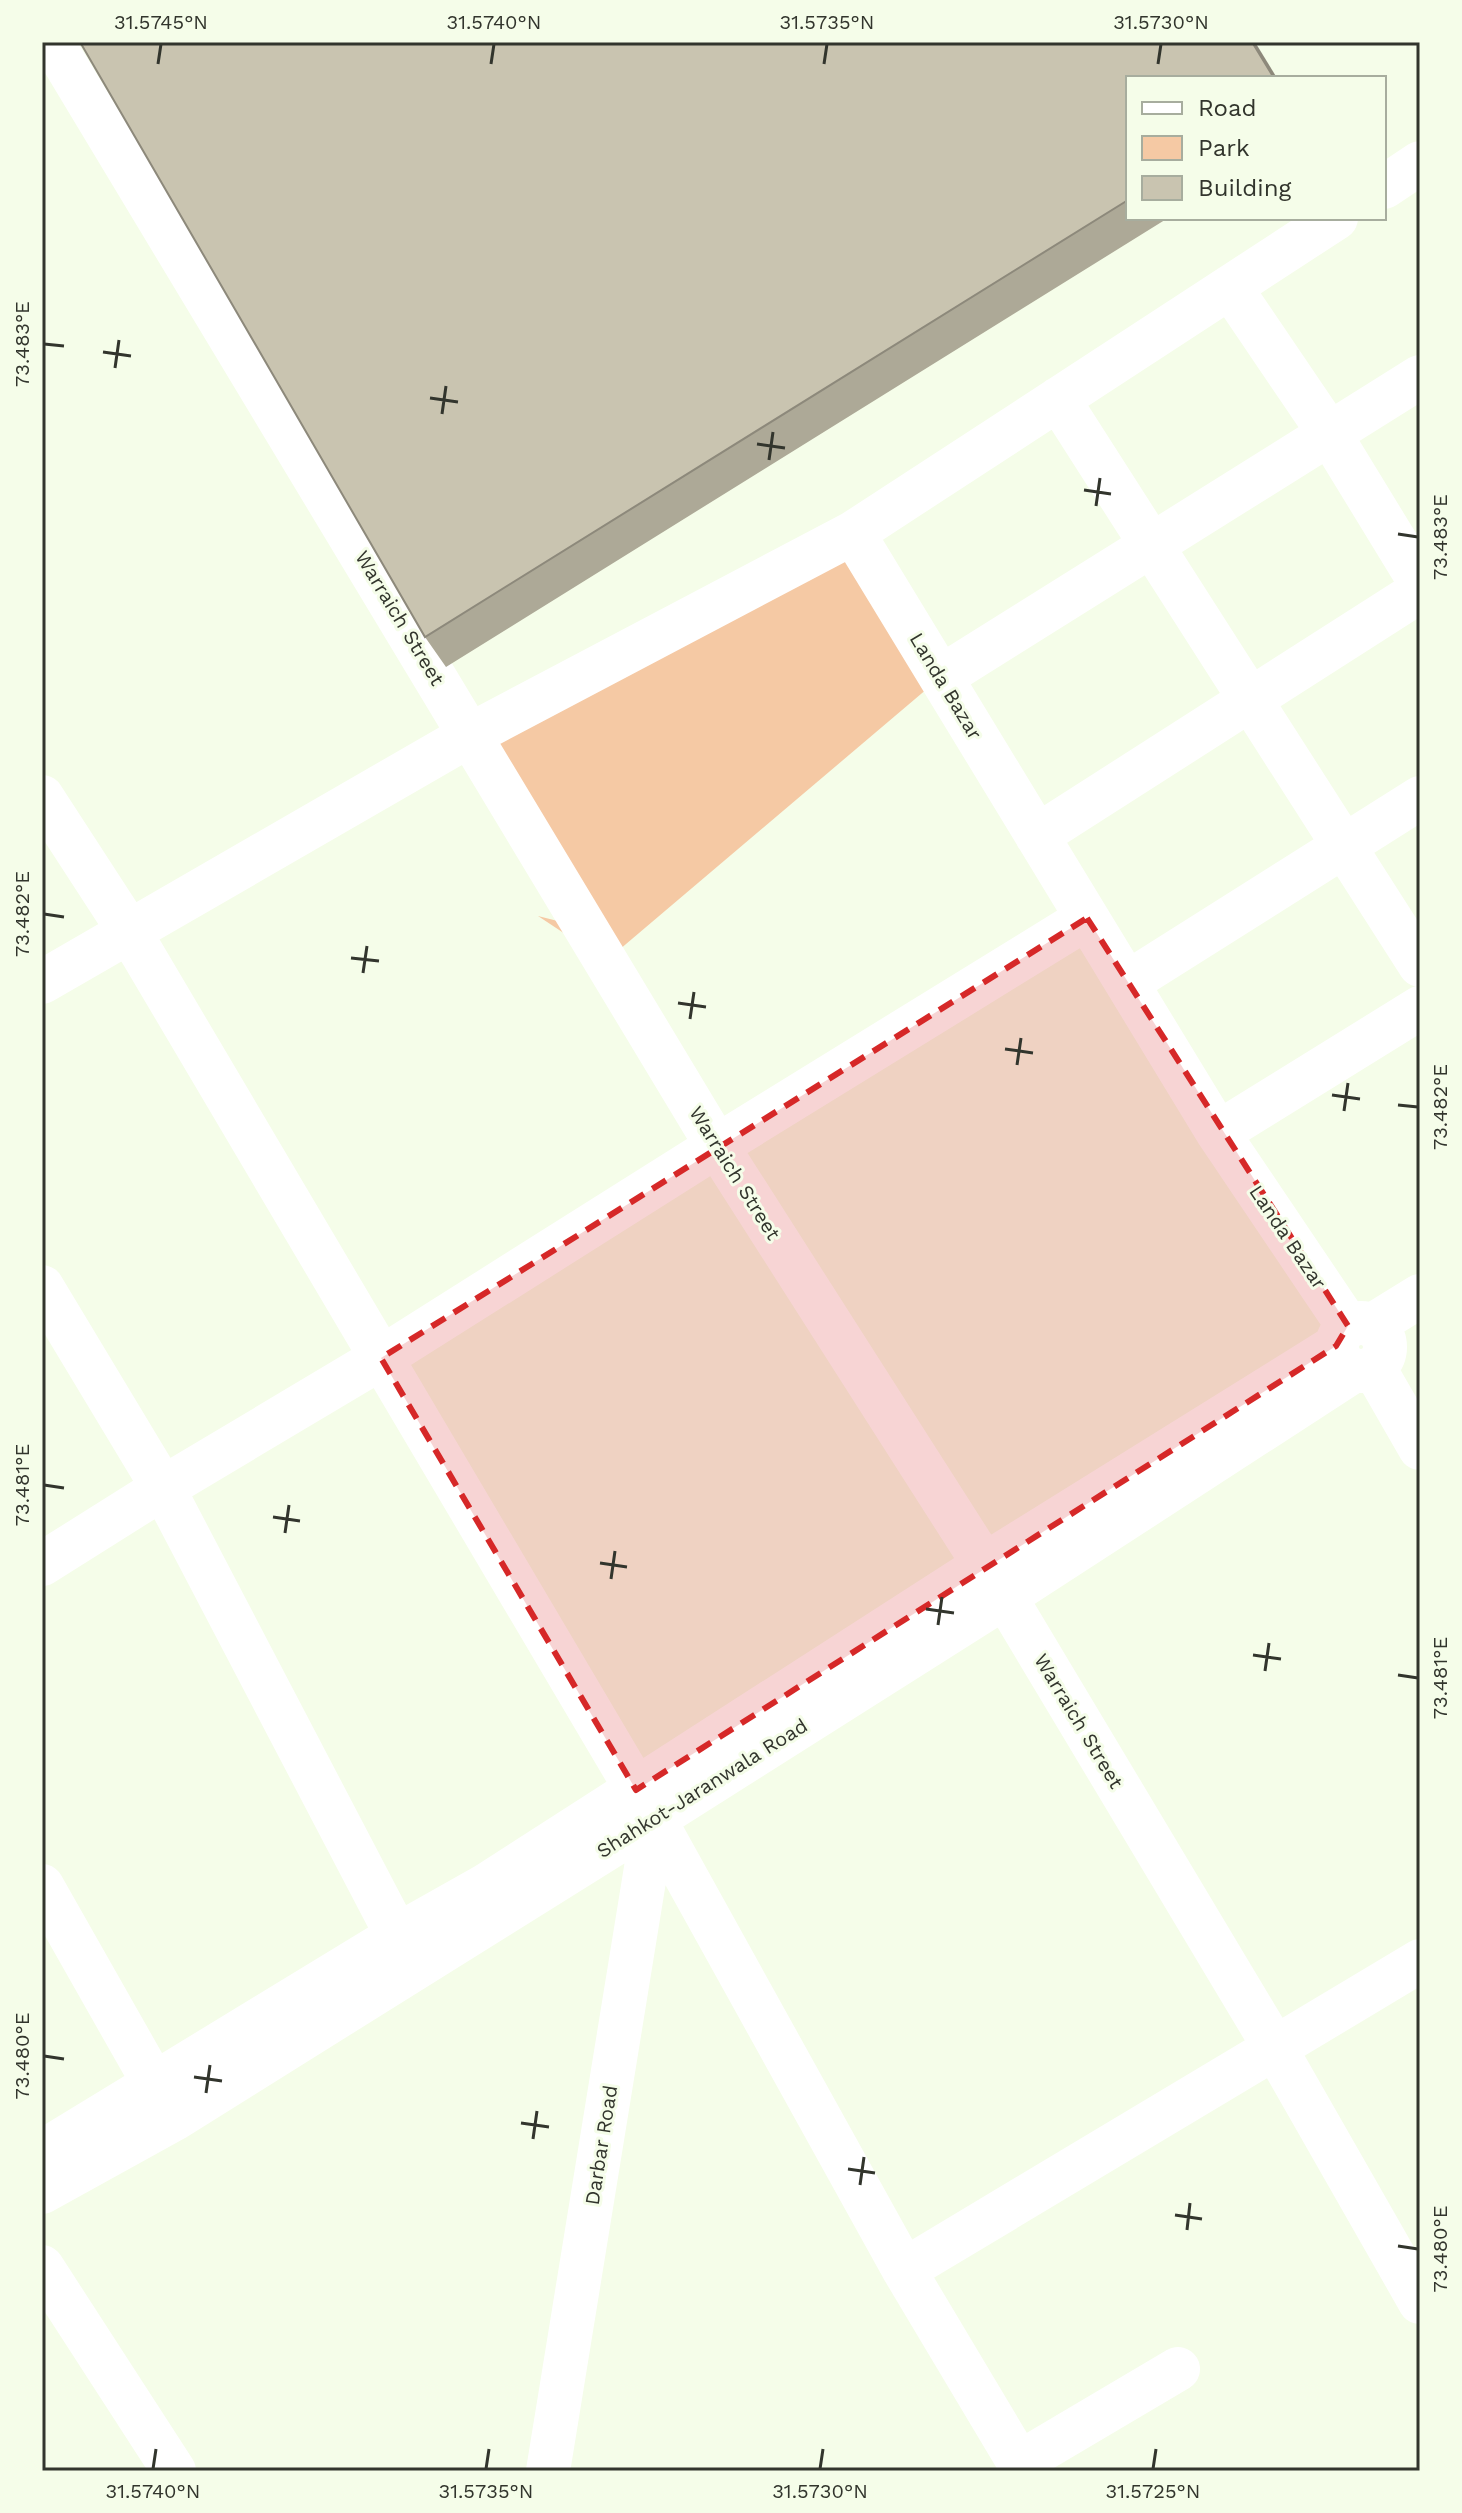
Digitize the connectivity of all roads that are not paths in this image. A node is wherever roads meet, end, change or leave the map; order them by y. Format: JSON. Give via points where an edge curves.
{"nodes":[{"id":1,"x":52,"y":42,"type":"edge"},
{"id":2,"x":1333,"y":220,"type":"edge"},
{"id":3,"x":1230,"y":287,"type":"junction"},
{"id":4,"x":1420,"y":377,"type":"edge"},
{"id":5,"x":1058,"y":399,"type":"junction"},
{"id":6,"x":1329,"y":433,"type":"junction"},
{"id":7,"x":853,"y":533,"type":"junction"},
{"id":8,"x":1151,"y":545,"type":"junction"},
{"id":9,"x":1420,"y":582,"type":"edge"},
{"id":10,"x":1420,"y":591,"type":"edge"},
{"id":11,"x":941,"y":677,"type":"junction"},
{"id":12,"x":1250,"y":700,"type":"junction"},
{"id":13,"x":470,"y":735,"type":"junction"},
{"id":14,"x":42,"y":797,"type":"edge"},
{"id":15,"x":1420,"y":798,"type":"edge"},
{"id":16,"x":1037,"y":836,"type":"junction"},
{"id":17,"x":1344,"y":846,"type":"junction"},
{"id":18,"x":1087,"y":918,"type":"junction"},
{"id":19,"x":129,"y":931,"type":"junction"},
{"id":20,"x":1420,"y":965,"type":"edge"},
{"id":21,"x":42,"y":982,"type":"edge"},
{"id":22,"x":1127,"y":983,"type":"junction"},
{"id":23,"x":1420,"y":1008,"type":"edge"},
{"id":24,"x":1218,"y":1133,"type":"junction"},
{"id":25,"x":717,"y":1146,"type":"junction"},
{"id":26,"x":42,"y":1287,"type":"edge"},
{"id":27,"x":1420,"y":1296,"type":"edge"},
{"id":28,"x":1370,"y":1343,"type":"edge"},
{"id":29,"x":381,"y":1358,"type":"junction"},
{"id":30,"x":1420,"y":1448,"type":"edge"},
{"id":31,"x":163,"y":1488,"type":"junction"},
{"id":32,"x":42,"y":1564,"type":"edge"},
{"id":33,"x":995,"y":1581,"type":"junction"},
{"id":34,"x":645,"y":1805,"type":"junction"},
{"id":35,"x":42,"y":1886,"type":"edge"},
{"id":36,"x":406,"y":1951,"type":"junction"},
{"id":37,"x":1419,"y":1965,"type":"edge"},
{"id":38,"x":1275,"y":2048,"type":"junction"},
{"id":39,"x":165,"y":2101,"type":"junction"},
{"id":40,"x":42,"y":2152,"type":"edge"},
{"id":41,"x":42,"y":2192,"type":"edge"},
{"id":42,"x":42,"y":2267,"type":"edge"},
{"id":43,"x":904,"y":2270,"type":"junction"},
{"id":44,"x":1420,"y":2302,"type":"edge"},
{"id":45,"x":1178,"y":2369,"type":"dead end"},
{"id":46,"x":1022,"y":2467,"type":"edge"},
{"id":47,"x":174,"y":2471,"type":"edge"},
{"id":48,"x":548,"y":2471,"type":"edge"}],
"edges":[{"from":1,"to":13,"type":"street","name":"Warraich Street"},
{"from":2,"to":3,"type":"street"},
{"from":3,"to":5,"type":"street"},
{"from":3,"to":6,"type":"street"},
{"from":4,"to":6,"type":"street"},
{"from":5,"to":7,"type":"street"},
{"from":5,"to":8,"type":"street"},
{"from":6,"to":8,"type":"street"},
{"from":6,"to":9,"type":"street"},
{"from":7,"to":11,"type":"street","name":"Landa Bazar"},
{"from":7,"to":13,"type":"street"},
{"from":8,"to":11,"type":"street"},
{"from":8,"to":12,"type":"street"},
{"from":10,"to":12,"type":"street"},
{"from":11,"to":16,"type":"street","name":"Landa Bazar"},
{"from":12,"to":16,"type":"street"},
{"from":12,"to":17,"type":"street"},
{"from":13,"to":19,"type":"street"},
{"from":13,"to":25,"type":"street","name":"Warraich Street"},
{"from":14,"to":19,"type":"street"},
{"from":15,"to":17,"type":"street"},
{"from":16,"to":18,"type":"street","name":"Landa Bazar"},
{"from":17,"to":20,"type":"street"},
{"from":17,"to":22,"type":"street"},
{"from":18,"to":22,"type":"street","name":"Landa Bazar"},
{"from":18,"to":25,"type":"street"},
{"from":19,"to":21,"type":"street"},
{"from":19,"to":29,"type":"street"},
{"from":22,"to":24,"type":"street","name":"Landa Bazar"},
{"from":23,"to":24,"type":"street"},
{"from":24,"to":28,"type":"street","name":"Landa Bazar"},
{"from":25,"to":29,"type":"street"},
{"from":25,"to":33,"type":"street","name":"Warraich Street"},
{"from":26,"to":31,"type":"street"},
{"from":27,"to":28,"type":"street","name":"Shahkot-Jaranwala Road"},
{"from":28,"to":30,"type":"street","name":"Landa Bazar"},
{"from":28,"to":33,"type":"street","name":"Shahkot-Jaranwala Road"},
{"from":29,"to":31,"type":"street"},
{"from":29,"to":34,"type":"street"},
{"from":31,"to":32,"type":"street"},
{"from":31,"to":36,"type":"street"},
{"from":33,"to":34,"type":"street","name":"Shahkot-Jaranwala Road"},
{"from":33,"to":38,"type":"street","name":"Warraich Street"},
{"from":34,"to":36,"type":"street","name":"Shahkot-Jaranwala Road"},
{"from":34,"to":43,"type":"street"},
{"from":34,"to":48,"type":"street","name":"Darbar Road"},
{"from":35,"to":39,"type":"street"},
{"from":36,"to":39,"type":"street","name":"Shahkot-Jaranwala Road"},
{"from":37,"to":38,"type":"street"},
{"from":38,"to":43,"type":"street"},
{"from":38,"to":44,"type":"street","name":"Warraich Street"},
{"from":39,"to":40,"type":"street","name":"Shahkot-Jaranwala Road"},
{"from":39,"to":41,"type":"street","name":"Shahkot-Jaranwala Road"},
{"from":42,"to":47,"type":"street"},
{"from":43,"to":46,"type":"street"},
{"from":45,"to":46,"type":"street"}]}
